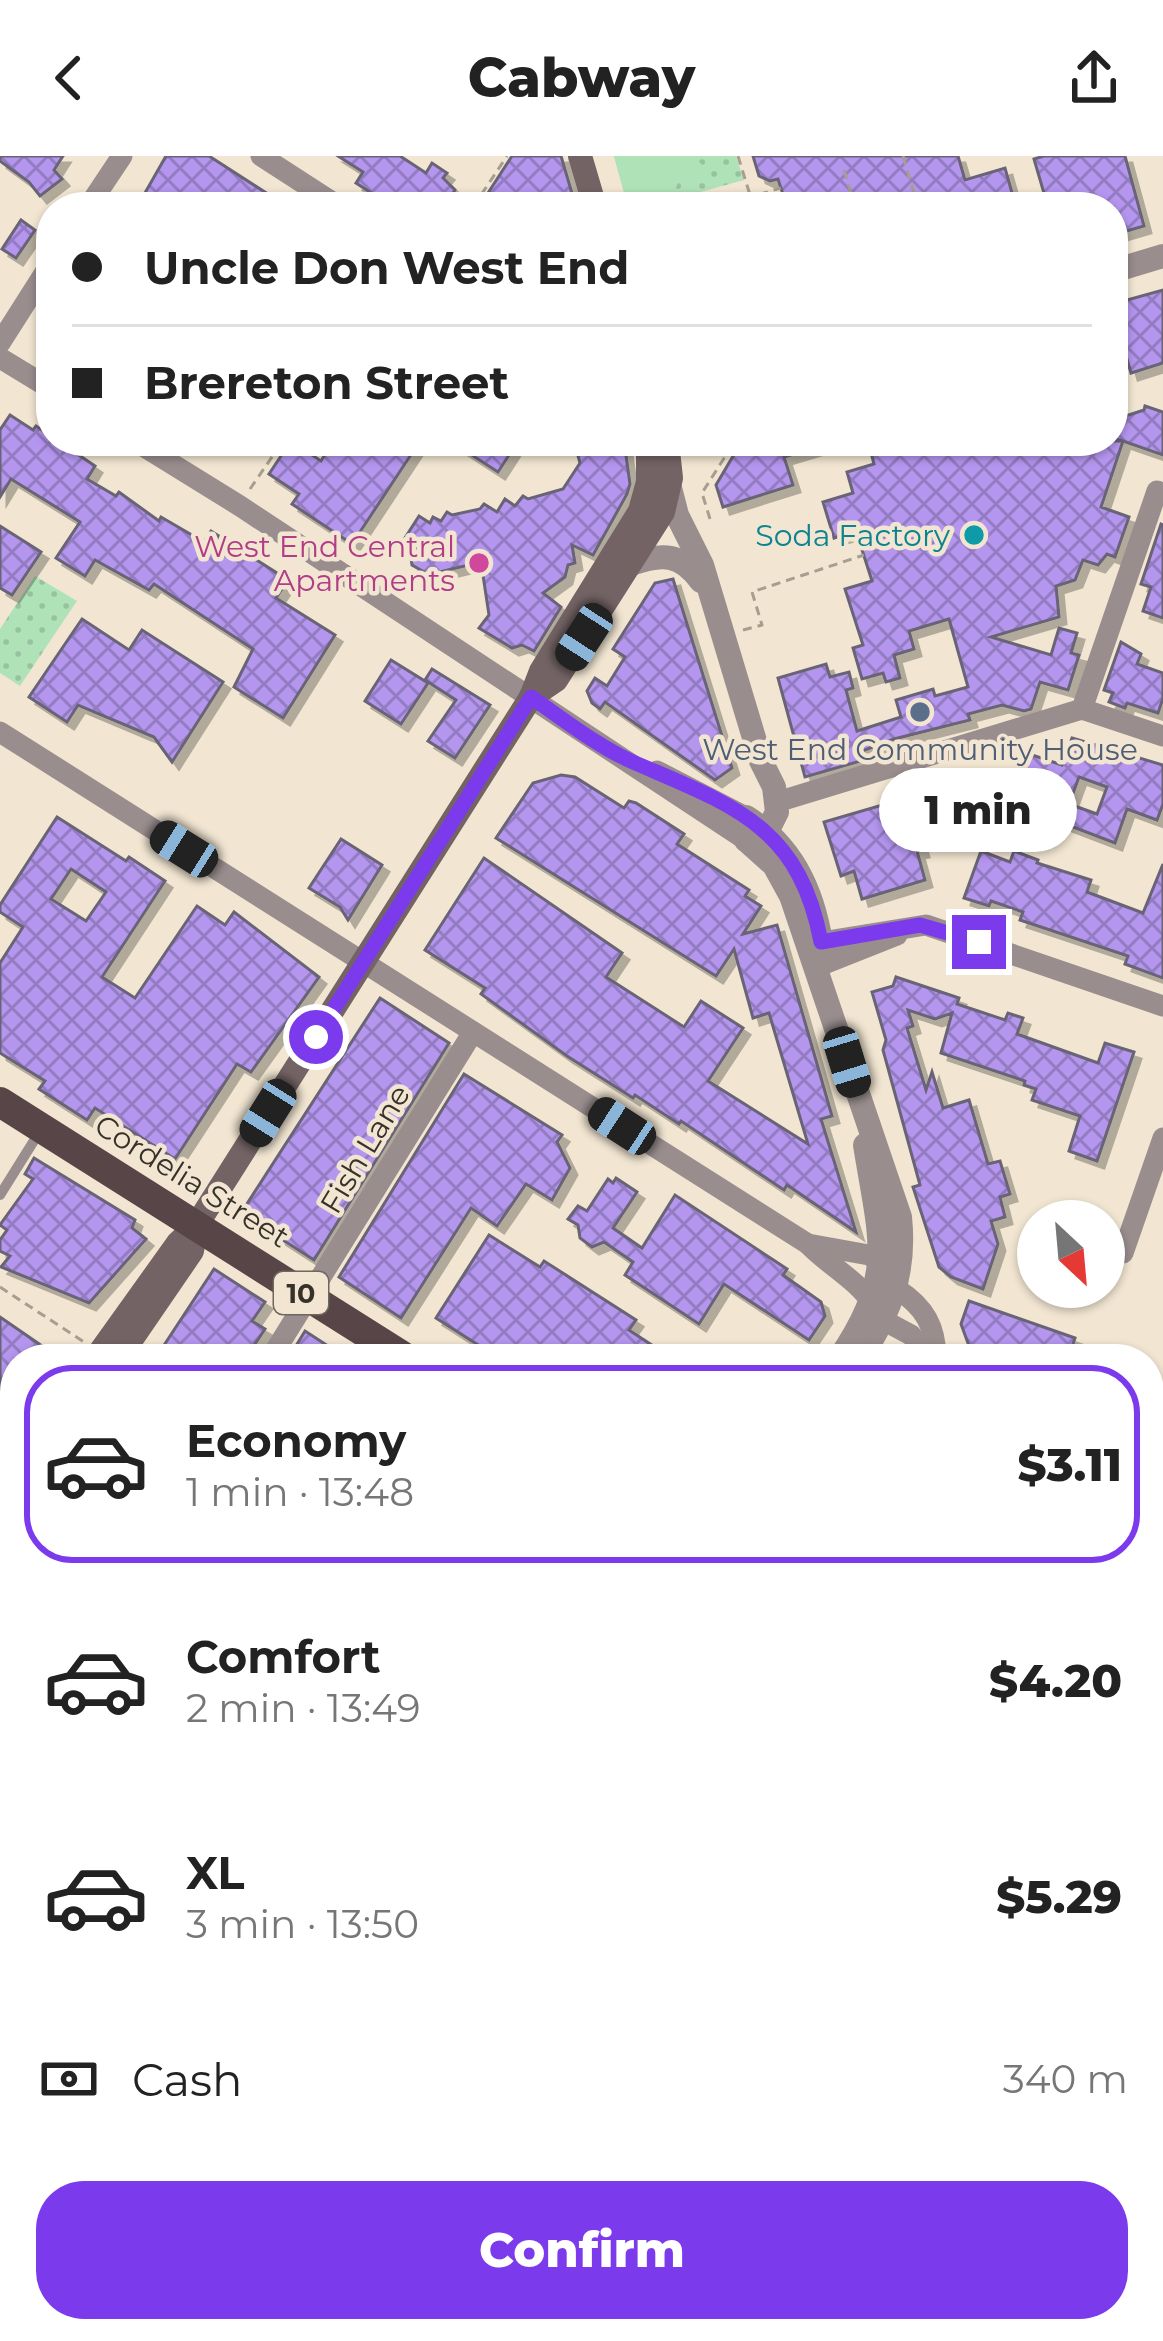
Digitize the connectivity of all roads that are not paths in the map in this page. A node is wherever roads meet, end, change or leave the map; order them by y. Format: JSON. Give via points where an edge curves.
{"nodes":[{"id":1,"x":122,"y":156,"type":"edge"},
{"id":2,"x":261,"y":156,"type":"edge"},
{"id":3,"x":580,"y":156,"type":"edge"},
{"id":4,"x":98,"y":192,"type":"edge"},
{"id":5,"x":317,"y":192,"type":"edge"},
{"id":6,"x":591,"y":192,"type":"edge"},
{"id":7,"x":1163,"y":256,"type":"edge"},
{"id":8,"x":1128,"y":266,"type":"edge"},
{"id":9,"x":36,"y":287,"type":"edge"},
{"id":10,"x":0,"y":343,"type":"edge"},
{"id":11,"x":0,"y":358,"type":"edge"},
{"id":12,"x":36,"y":380,"type":"edge"},
{"id":13,"x":158,"y":456,"type":"edge"},
{"id":14,"x":648,"y":456,"type":"edge"},
{"id":15,"x":668,"y":456,"type":"edge"},
{"id":16,"x":670,"y":488,"type":"junction"},
{"id":17,"x":1152,"y":489,"type":"edge"},
{"id":18,"x":631,"y":564,"type":"junction"},
{"id":19,"x":712,"y":598,"type":"junction"},
{"id":20,"x":531,"y":697,"type":"junction"},
{"id":21,"x":1082,"y":709,"type":"junction"},
{"id":22,"x":0,"y":732,"type":"edge"},
{"id":23,"x":1163,"y":736,"type":"edge"},
{"id":24,"x":761,"y":761,"type":"junction"},
{"id":25,"x":777,"y":802,"type":"junction"},
{"id":26,"x":753,"y":830,"type":"junction"},
{"id":27,"x":822,"y":953,"type":"junction"},
{"id":28,"x":363,"y":962,"type":"junction"},
{"id":29,"x":826,"y":991,"type":"junction"},
{"id":30,"x":1163,"y":1006,"type":"edge"},
{"id":31,"x":473,"y":1032,"type":"junction"},
{"id":32,"x":858,"y":1098,"type":"junction"},
{"id":33,"x":0,"y":1102,"type":"edge"},
{"id":34,"x":42,"y":1128,"type":"junction"},
{"id":35,"x":1163,"y":1138,"type":"edge"},
{"id":36,"x":0,"y":1196,"type":"edge"},
{"id":37,"x":196,"y":1226,"type":"junction"},
{"id":38,"x":808,"y":1244,"type":"junction"},
{"id":39,"x":1125,"y":1247,"type":"edge"},
{"id":40,"x":880,"y":1261,"type":"junction"},
{"id":41,"x":897,"y":1289,"type":"junction"},
{"id":42,"x":309,"y":1298,"type":"junction"},
{"id":43,"x":878,"y":1311,"type":"junction"},
{"id":44,"x":115,"y":1344,"type":"edge"},
{"id":45,"x":280,"y":1344,"type":"edge"},
{"id":46,"x":383,"y":1344,"type":"edge"},
{"id":47,"x":851,"y":1344,"type":"edge"},
{"id":48,"x":866,"y":1344,"type":"edge"},
{"id":49,"x":918,"y":1344,"type":"edge"},
{"id":50,"x":935,"y":1344,"type":"edge"}],
"edges":[{"from":1,"to":4,"type":"street"},
{"from":2,"to":5,"type":"street"},
{"from":3,"to":6,"type":"main road"},
{"from":7,"to":8,"type":"street"},
{"from":9,"to":10,"type":"street"},
{"from":11,"to":12,"type":"street"},
{"from":13,"to":20,"type":"street"},
{"from":14,"to":20,"type":"main road","via":[[640,511]]},
{"from":15,"to":16,"type":"main road"},
{"from":16,"to":18,"type":"main road"},
{"from":16,"to":19,"type":"street"},
{"from":17,"to":21,"type":"street"},
{"from":18,"to":19,"type":"street","via":[[675,557]]},
{"from":18,"to":20,"type":"main road","via":[[556,680]]},
{"from":19,"to":24,"type":"street"},
{"from":20,"to":26,"type":"street"},
{"from":20,"to":28,"type":"main road"},
{"from":21,"to":23,"type":"street"},
{"from":21,"to":25,"type":"street"},
{"from":22,"to":28,"type":"street"},
{"from":24,"to":25,"type":"street"},
{"from":24,"to":26,"type":"street"},
{"from":25,"to":26,"type":"street"},
{"from":26,"to":27,"type":"street","via":[[800,872]]},
{"from":26,"to":29,"type":"street","via":[[781,875]]},
{"from":27,"to":29,"type":"street"},
{"from":27,"to":30,"type":"street","via":[[920,925]]},
{"from":28,"to":31,"type":"street"},
{"from":28,"to":37,"type":"main road"},
{"from":29,"to":32,"type":"street"},
{"from":31,"to":38,"type":"street"},
{"from":31,"to":42,"type":"street","name":"Fish Lane"},
{"from":32,"to":40,"type":"street"},
{"from":32,"to":41,"type":"street","via":[[900,1217]]},
{"from":33,"to":34,"type":"main road","name":"Cordelia Street","number":"10"},
{"from":34,"to":36,"type":"lane"},
{"from":34,"to":37,"type":"main road","name":"Cordelia Street","number":"10"},
{"from":35,"to":39,"type":"street"},
{"from":37,"to":42,"type":"main road","name":"Cordelia Street","number":"10"},
{"from":37,"to":44,"type":"main road","via":[[192,1252]]},
{"from":38,"to":40,"type":"street"},
{"from":38,"to":43,"type":"street"},
{"from":40,"to":41,"type":"street"},
{"from":40,"to":43,"type":"street"},
{"from":41,"to":43,"type":"street"},
{"from":41,"to":50,"type":"street","via":[[929,1319]]},
{"from":42,"to":45,"type":"street","name":"Fish Lane"},
{"from":42,"to":46,"type":"main road","name":"Cordelia Street","number":"10"},
{"from":43,"to":47,"type":"street"},
{"from":43,"to":48,"type":"street"},
{"from":43,"to":49,"type":"street"}]}
